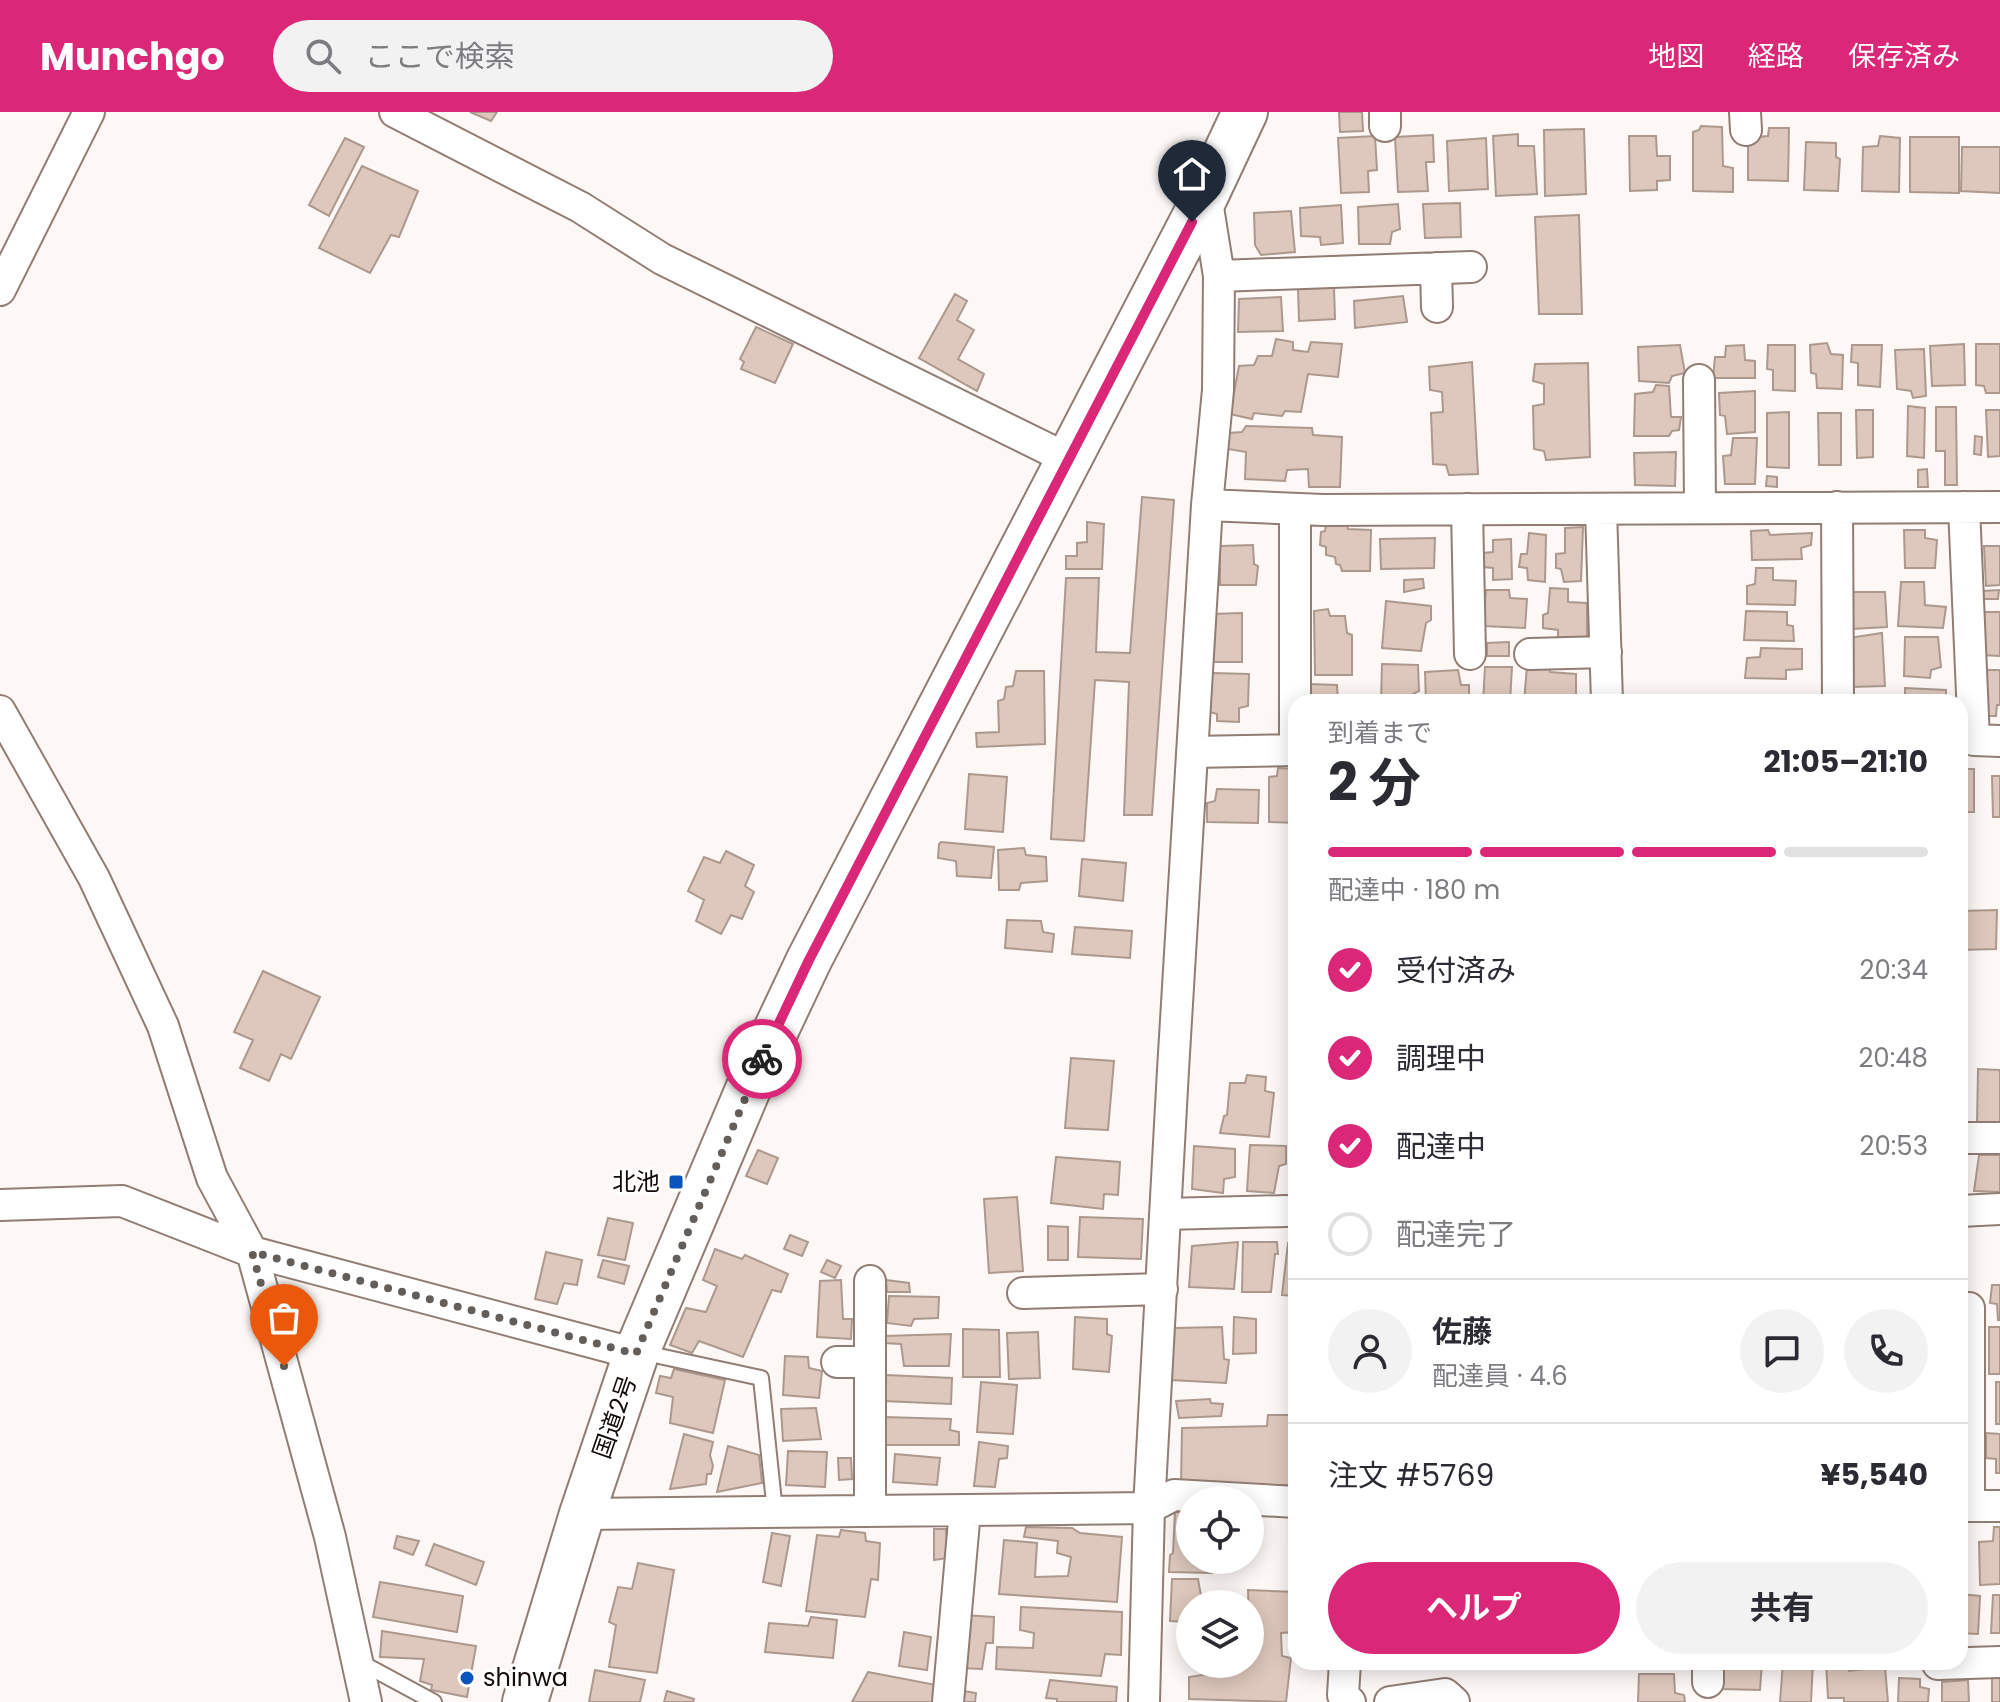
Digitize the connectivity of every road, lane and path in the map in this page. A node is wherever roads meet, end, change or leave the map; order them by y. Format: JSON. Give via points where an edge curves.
{"nodes":[{"id":1,"x":89,"y":112,"type":"edge"},
{"id":2,"x":395,"y":112,"type":"edge"},
{"id":3,"x":1245,"y":112,"type":"edge"},
{"id":4,"x":1206,"y":195,"type":"junction"},
{"id":5,"x":1471,"y":267,"type":"dead end"},
{"id":6,"x":1436,"y":268,"type":"junction"},
{"id":7,"x":1219,"y":276,"type":"junction"},
{"id":8,"x":0,"y":290,"type":"edge"},
{"id":9,"x":1437,"y":307,"type":"dead end"},
{"id":10,"x":1699,"y":380,"type":"dead end"},
{"id":11,"x":1068,"y":459,"type":"junction"},
{"id":12,"x":1207,"y":505,"type":"junction"},
{"id":13,"x":1837,"y":507,"type":"junction"},
{"id":14,"x":1964,"y":507,"type":"junction"},
{"id":15,"x":2000,"y":507,"type":"edge"},
{"id":16,"x":1700,"y":508,"type":"junction"},
{"id":17,"x":1295,"y":509,"type":"junction"},
{"id":18,"x":1467,"y":509,"type":"junction"},
{"id":19,"x":1601,"y":509,"type":"junction"},
{"id":20,"x":1606,"y":652,"type":"junction"},
{"id":21,"x":1470,"y":654,"type":"dead end"},
{"id":22,"x":1530,"y":654,"type":"dead end"},
{"id":23,"x":1296,"y":694,"type":"edge"},
{"id":24,"x":1607,"y":694,"type":"edge"},
{"id":25,"x":1838,"y":694,"type":"edge"},
{"id":26,"x":0,"y":711,"type":"edge"},
{"id":27,"x":2000,"y":741,"type":"edge"},
{"id":28,"x":1288,"y":750,"type":"edge"},
{"id":29,"x":1192,"y":752,"type":"junction"},
{"id":30,"x":1968,"y":1138,"type":"edge"},
{"id":31,"x":2000,"y":1138,"type":"edge"},
{"id":32,"x":0,"y":1205,"type":"edge"},
{"id":33,"x":2000,"y":1209,"type":"edge"},
{"id":34,"x":1286,"y":1211,"type":"dead end"},
{"id":35,"x":1968,"y":1211,"type":"edge"},
{"id":36,"x":1165,"y":1214,"type":"junction"},
{"id":37,"x":252,"y":1252,"type":"junction"},
{"id":38,"x":870,"y":1281,"type":"dead end"},
{"id":39,"x":1162,"y":1289,"type":"junction"},
{"id":40,"x":1023,"y":1293,"type":"dead end"},
{"id":41,"x":1969,"y":1308,"type":"dead end"},
{"id":42,"x":1968,"y":1348,"type":"edge"},
{"id":43,"x":648,"y":1355,"type":"junction"},
{"id":44,"x":837,"y":1362,"type":"dead end"},
{"id":45,"x":870,"y":1362,"type":"junction"},
{"id":46,"x":1288,"y":1502,"type":"edge"},
{"id":47,"x":1968,"y":1506,"type":"edge"},
{"id":48,"x":2000,"y":1506,"type":"edge"},
{"id":49,"x":1149,"y":1508,"type":"junction"},
{"id":50,"x":965,"y":1510,"type":"junction"},
{"id":51,"x":870,"y":1511,"type":"junction"},
{"id":52,"x":775,"y":1512,"type":"junction"},
{"id":53,"x":582,"y":1514,"type":"junction"},
{"id":54,"x":357,"y":1661,"type":"junction"},
{"id":55,"x":2000,"y":1662,"type":"edge"},
{"id":56,"x":1968,"y":1663,"type":"edge"},
{"id":57,"x":1345,"y":1670,"type":"edge"},
{"id":58,"x":366,"y":1702,"type":"edge"},
{"id":59,"x":434,"y":1702,"type":"edge"},
{"id":60,"x":525,"y":1702,"type":"edge"},
{"id":61,"x":948,"y":1702,"type":"edge"},
{"id":62,"x":1144,"y":1702,"type":"edge"},
{"id":63,"x":1350,"y":1702,"type":"edge"},
{"id":64,"x":1390,"y":1702,"type":"edge"},
{"id":65,"x":1454,"y":1702,"type":"edge"}],
"edges":[{"from":1,"to":8,"type":"street"},
{"from":2,"to":11,"type":"street","via":[[580,207],[662,259]]},
{"from":3,"to":4,"type":"highway","name":"国道2号"},
{"from":4,"to":7,"type":"street"},
{"from":4,"to":11,"type":"highway","name":"国道2号"},
{"from":5,"to":6,"type":"street"},
{"from":6,"to":7,"type":"street"},
{"from":6,"to":9,"type":"street"},
{"from":7,"to":12,"type":"street","via":[[1218,390]]},
{"from":10,"to":16,"type":"street"},
{"from":11,"to":43,"type":"highway","name":"国道2号","via":[[809,960],[749,1087]]},
{"from":12,"to":17,"type":"street"},
{"from":12,"to":29,"type":"street"},
{"from":13,"to":14,"type":"street"},
{"from":13,"to":16,"type":"street"},
{"from":13,"to":25,"type":"street"},
{"from":14,"to":15,"type":"street"},
{"from":14,"to":27,"type":"street","via":[[1974,740]]},
{"from":16,"to":19,"type":"street"},
{"from":17,"to":18,"type":"street"},
{"from":17,"to":23,"type":"street"},
{"from":18,"to":19,"type":"street"},
{"from":18,"to":21,"type":"street"},
{"from":19,"to":20,"type":"street"},
{"from":20,"to":22,"type":"street"},
{"from":20,"to":24,"type":"street"},
{"from":26,"to":37,"type":"street","via":[[94,878],[151,999],[212,1178]]},
{"from":28,"to":29,"type":"street"},
{"from":29,"to":36,"type":"street"},
{"from":30,"to":31,"type":"street"},
{"from":32,"to":37,"type":"street","via":[[122,1201]]},
{"from":33,"to":35,"type":"street"},
{"from":34,"to":36,"type":"street"},
{"from":36,"to":39,"type":"street"},
{"from":37,"to":43,"type":"street"},
{"from":37,"to":54,"type":"street","via":[[330,1537]]},
{"from":38,"to":45,"type":"street"},
{"from":39,"to":40,"type":"street"},
{"from":39,"to":49,"type":"street"},
{"from":41,"to":42,"type":"street"},
{"from":43,"to":52,"type":"lane","via":[[761,1378]]},
{"from":43,"to":53,"type":"highway","name":"国道2号"},
{"from":44,"to":45,"type":"street"},
{"from":45,"to":51,"type":"street"},
{"from":46,"to":49,"type":"street","via":[[1174,1495]]},
{"from":47,"to":48,"type":"street"},
{"from":49,"to":50,"type":"street"},
{"from":49,"to":62,"type":"street"},
{"from":50,"to":51,"type":"street"},
{"from":50,"to":61,"type":"street"},
{"from":51,"to":52,"type":"street"},
{"from":52,"to":53,"type":"street"},
{"from":53,"to":60,"type":"highway","name":"国道2号"},
{"from":54,"to":58,"type":"street"},
{"from":54,"to":59,"type":"lane"},
{"from":55,"to":56,"type":"street"},
{"from":57,"to":63,"type":"street","via":[[1343,1695]]},
{"from":64,"to":65,"type":"street","via":[[1445,1694]]}]}
